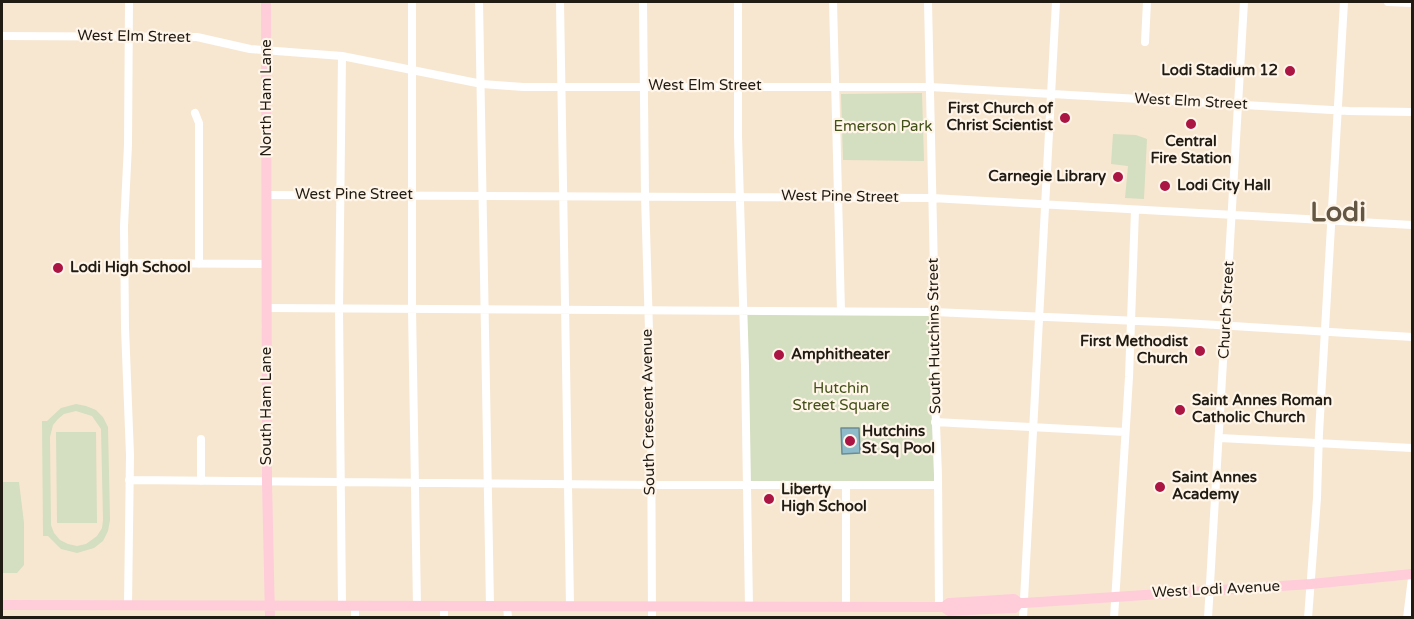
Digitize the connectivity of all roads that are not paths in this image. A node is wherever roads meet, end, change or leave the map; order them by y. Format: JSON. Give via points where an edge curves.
{"nodes":[{"id":1,"x":129,"y":2,"type":"edge"},
{"id":2,"x":266,"y":2,"type":"edge"},
{"id":3,"x":412,"y":2,"type":"edge"},
{"id":4,"x":479,"y":2,"type":"edge"},
{"id":5,"x":560,"y":2,"type":"edge"},
{"id":6,"x":643,"y":2,"type":"edge"},
{"id":7,"x":738,"y":2,"type":"edge"},
{"id":8,"x":833,"y":2,"type":"edge"},
{"id":9,"x":928,"y":2,"type":"edge"},
{"id":10,"x":1056,"y":2,"type":"edge"},
{"id":11,"x":1147,"y":2,"type":"edge"},
{"id":12,"x":1244,"y":2,"type":"edge"},
{"id":13,"x":1344,"y":2,"type":"edge"},
{"id":14,"x":1388,"y":2,"type":"edge"},
{"id":15,"x":1413,"y":3,"type":"edge"},
{"id":16,"x":2,"y":36,"type":"edge"},
{"id":17,"x":129,"y":37,"type":"junction"},
{"id":18,"x":1145,"y":42,"type":"dead end"},
{"id":19,"x":267,"y":51,"type":"junction"},
{"id":20,"x":342,"y":56,"type":"junction"},
{"id":21,"x":412,"y":70,"type":"junction"},
{"id":22,"x":482,"y":84,"type":"junction"},
{"id":23,"x":738,"y":86,"type":"junction"},
{"id":24,"x":835,"y":86,"type":"junction"},
{"id":25,"x":562,"y":87,"type":"junction"},
{"id":26,"x":645,"y":87,"type":"junction"},
{"id":27,"x":930,"y":87,"type":"junction"},
{"id":28,"x":1050,"y":94,"type":"junction"},
{"id":29,"x":1238,"y":104,"type":"junction"},
{"id":30,"x":1338,"y":110,"type":"junction"},
{"id":31,"x":1413,"y":112,"type":"edge"},
{"id":32,"x":195,"y":113,"type":"dead end"},
{"id":33,"x":340,"y":194,"type":"junction"},
{"id":34,"x":267,"y":195,"type":"junction"},
{"id":35,"x":412,"y":195,"type":"junction"},
{"id":36,"x":483,"y":195,"type":"junction"},
{"id":37,"x":562,"y":196,"type":"junction"},
{"id":38,"x":645,"y":196,"type":"junction"},
{"id":39,"x":741,"y":196,"type":"junction"},
{"id":40,"x":839,"y":197,"type":"junction"},
{"id":41,"x":932,"y":198,"type":"junction"},
{"id":42,"x":1044,"y":205,"type":"junction"},
{"id":43,"x":1135,"y":210,"type":"junction"},
{"id":44,"x":1232,"y":215,"type":"junction"},
{"id":45,"x":1332,"y":220,"type":"junction"},
{"id":46,"x":1413,"y":225,"type":"edge"},
{"id":47,"x":124,"y":263,"type":"junction"},
{"id":48,"x":199,"y":264,"type":"junction"},
{"id":49,"x":267,"y":264,"type":"junction"},
{"id":50,"x":267,"y":308,"type":"junction"},
{"id":51,"x":339,"y":309,"type":"junction"},
{"id":52,"x":412,"y":309,"type":"junction"},
{"id":53,"x":485,"y":309,"type":"junction"},
{"id":54,"x":566,"y":310,"type":"junction"},
{"id":55,"x":647,"y":310,"type":"junction"},
{"id":56,"x":743,"y":311,"type":"junction"},
{"id":57,"x":842,"y":311,"type":"junction"},
{"id":58,"x":934,"y":312,"type":"junction"},
{"id":59,"x":1038,"y":316,"type":"junction"},
{"id":60,"x":1131,"y":320,"type":"junction"},
{"id":61,"x":1226,"y":327,"type":"junction"},
{"id":62,"x":1325,"y":333,"type":"junction"},
{"id":63,"x":1413,"y":337,"type":"edge"},
{"id":64,"x":935,"y":422,"type":"junction"},
{"id":65,"x":1033,"y":427,"type":"junction"},
{"id":66,"x":1125,"y":432,"type":"junction"},
{"id":67,"x":1220,"y":438,"type":"junction"},
{"id":68,"x":201,"y":439,"type":"dead end"},
{"id":69,"x":1318,"y":442,"type":"junction"},
{"id":70,"x":1413,"y":448,"type":"edge"},
{"id":71,"x":129,"y":480,"type":"junction"},
{"id":72,"x":201,"y":481,"type":"junction"},
{"id":73,"x":267,"y":482,"type":"junction"},
{"id":74,"x":341,"y":482,"type":"junction"},
{"id":75,"x":415,"y":482,"type":"junction"},
{"id":76,"x":488,"y":483,"type":"junction"},
{"id":77,"x":569,"y":484,"type":"junction"},
{"id":78,"x":747,"y":484,"type":"junction"},
{"id":79,"x":651,"y":485,"type":"junction"},
{"id":80,"x":846,"y":485,"type":"junction"},
{"id":81,"x":938,"y":485,"type":"junction"},
{"id":82,"x":1413,"y":574,"type":"edge"},
{"id":83,"x":1413,"y":578,"type":"edge"},
{"id":84,"x":1311,"y":584,"type":"junction"},
{"id":85,"x":1210,"y":590,"type":"junction"},
{"id":86,"x":1115,"y":596,"type":"junction"},
{"id":87,"x":1021,"y":603,"type":"junction"},
{"id":88,"x":2,"y":604,"type":"edge"},
{"id":89,"x":270,"y":604,"type":"junction"},
{"id":90,"x":128,"y":605,"type":"junction"},
{"id":91,"x":342,"y":606,"type":"junction"},
{"id":92,"x":417,"y":606,"type":"junction"},
{"id":93,"x":490,"y":606,"type":"junction"},
{"id":94,"x":570,"y":606,"type":"junction"},
{"id":95,"x":748,"y":607,"type":"junction"},
{"id":96,"x":846,"y":607,"type":"junction"},
{"id":97,"x":941,"y":611,"type":"edge"},
{"id":98,"x":355,"y":612,"type":"edge"},
{"id":99,"x":444,"y":612,"type":"edge"},
{"id":100,"x":507,"y":612,"type":"edge"},
{"id":101,"x":652,"y":612,"type":"edge"},
{"id":102,"x":270,"y":618,"type":"edge"},
{"id":103,"x":1023,"y":618,"type":"edge"},
{"id":104,"x":1114,"y":618,"type":"edge"},
{"id":105,"x":1208,"y":618,"type":"edge"},
{"id":106,"x":1308,"y":618,"type":"edge"},
{"id":107,"x":1407,"y":618,"type":"edge"}],
"edges":[{"from":1,"to":17,"type":"street"},
{"from":2,"to":19,"type":"main road","name":"North Ham Lane"},
{"from":3,"to":21,"type":"street"},
{"from":4,"to":22,"type":"street"},
{"from":5,"to":25,"type":"street"},
{"from":6,"to":26,"type":"street","name":"South Crescent Avenue"},
{"from":7,"to":23,"type":"street"},
{"from":8,"to":24,"type":"street"},
{"from":9,"to":27,"type":"street","name":"South Hutchins Street"},
{"from":10,"to":28,"type":"street"},
{"from":11,"to":18,"type":"street"},
{"from":12,"to":29,"type":"street","name":"Church Street"},
{"from":13,"to":30,"type":"street"},
{"from":14,"to":15,"type":"street"},
{"from":16,"to":17,"type":"street","name":"West Elm Street"},
{"from":17,"to":19,"type":"street","name":"West Elm Street","via":[[197,37]]},
{"from":17,"to":47,"type":"street"},
{"from":19,"to":20,"type":"street","name":"West Elm Street"},
{"from":19,"to":34,"type":"main road","name":"North Ham Lane"},
{"from":20,"to":21,"type":"street","name":"West Elm Street"},
{"from":20,"to":33,"type":"street"},
{"from":21,"to":22,"type":"street","name":"West Elm Street"},
{"from":21,"to":35,"type":"street"},
{"from":22,"to":25,"type":"street","name":"West Elm Street"},
{"from":22,"to":36,"type":"street"},
{"from":23,"to":24,"type":"street","name":"West Elm Street"},
{"from":23,"to":26,"type":"street","name":"West Elm Street"},
{"from":23,"to":39,"type":"street"},
{"from":24,"to":27,"type":"street","name":"West Elm Street"},
{"from":24,"to":40,"type":"street"},
{"from":25,"to":26,"type":"street","name":"West Elm Street"},
{"from":25,"to":37,"type":"street"},
{"from":26,"to":38,"type":"street","name":"South Crescent Avenue"},
{"from":27,"to":28,"type":"street","name":"West Elm Street"},
{"from":27,"to":41,"type":"street","name":"South Hutchins Street"},
{"from":28,"to":29,"type":"street","name":"West Elm Street"},
{"from":28,"to":42,"type":"street"},
{"from":29,"to":30,"type":"street","name":"West Elm Street"},
{"from":29,"to":44,"type":"street","name":"Church Street"},
{"from":30,"to":31,"type":"street","name":"West Elm Street"},
{"from":30,"to":45,"type":"street"},
{"from":32,"to":48,"type":"street"},
{"from":33,"to":34,"type":"street","name":"West Pine Street"},
{"from":33,"to":35,"type":"street","name":"West Pine Street"},
{"from":33,"to":51,"type":"street"},
{"from":34,"to":49,"type":"main road","name":"South Ham Lane"},
{"from":35,"to":36,"type":"street","name":"West Pine Street"},
{"from":35,"to":52,"type":"street"},
{"from":36,"to":37,"type":"street","name":"West Pine Street"},
{"from":36,"to":53,"type":"street"},
{"from":37,"to":38,"type":"street","name":"West Pine Street"},
{"from":37,"to":54,"type":"street"},
{"from":38,"to":39,"type":"street","name":"West Pine Street"},
{"from":38,"to":55,"type":"street","name":"South Crescent Avenue"},
{"from":39,"to":40,"type":"street","name":"West Pine Street"},
{"from":39,"to":56,"type":"street"},
{"from":40,"to":41,"type":"street","name":"West Pine Street"},
{"from":40,"to":57,"type":"street"},
{"from":41,"to":42,"type":"street","name":"West Pine Street"},
{"from":41,"to":58,"type":"street","name":"South Hutchins Street"},
{"from":42,"to":43,"type":"street","name":"West Pine Street"},
{"from":42,"to":59,"type":"street"},
{"from":43,"to":44,"type":"street","name":"West Pine Street"},
{"from":43,"to":60,"type":"street"},
{"from":44,"to":45,"type":"street","name":"West Pine Street"},
{"from":44,"to":61,"type":"street","name":"Church Street"},
{"from":45,"to":46,"type":"street","name":"West Pine Street"},
{"from":45,"to":62,"type":"street"},
{"from":47,"to":48,"type":"street"},
{"from":47,"to":71,"type":"street"},
{"from":48,"to":49,"type":"street"},
{"from":49,"to":50,"type":"main road","name":"South Ham Lane"},
{"from":50,"to":51,"type":"street"},
{"from":50,"to":73,"type":"main road","name":"South Ham Lane"},
{"from":51,"to":52,"type":"street"},
{"from":51,"to":74,"type":"street"},
{"from":52,"to":53,"type":"street"},
{"from":52,"to":75,"type":"street"},
{"from":53,"to":54,"type":"street"},
{"from":53,"to":76,"type":"street"},
{"from":54,"to":55,"type":"street"},
{"from":54,"to":77,"type":"street"},
{"from":55,"to":56,"type":"street"},
{"from":55,"to":79,"type":"street","name":"South Crescent Avenue"},
{"from":56,"to":57,"type":"street"},
{"from":56,"to":78,"type":"street"},
{"from":57,"to":58,"type":"street"},
{"from":58,"to":59,"type":"street"},
{"from":58,"to":64,"type":"street","name":"South Hutchins Street"},
{"from":59,"to":60,"type":"street"},
{"from":59,"to":65,"type":"street"},
{"from":60,"to":61,"type":"street"},
{"from":60,"to":66,"type":"street"},
{"from":61,"to":62,"type":"street"},
{"from":61,"to":67,"type":"street","name":"Church Street"},
{"from":62,"to":63,"type":"street"},
{"from":62,"to":69,"type":"street"},
{"from":64,"to":65,"type":"street"},
{"from":64,"to":81,"type":"street","name":"South Hutchins Street"},
{"from":65,"to":66,"type":"street"},
{"from":65,"to":87,"type":"street"},
{"from":66,"to":86,"type":"street"},
{"from":67,"to":69,"type":"street"},
{"from":67,"to":85,"type":"street","name":"Church Street"},
{"from":68,"to":72,"type":"street"},
{"from":69,"to":70,"type":"street"},
{"from":69,"to":84,"type":"street"},
{"from":71,"to":72,"type":"street"},
{"from":71,"to":90,"type":"street"},
{"from":72,"to":73,"type":"street"},
{"from":73,"to":74,"type":"street"},
{"from":73,"to":89,"type":"main road","name":"South Ham Lane"},
{"from":74,"to":75,"type":"street"},
{"from":74,"to":91,"type":"street"},
{"from":75,"to":76,"type":"street"},
{"from":75,"to":92,"type":"street"},
{"from":76,"to":77,"type":"street"},
{"from":76,"to":93,"type":"street"},
{"from":77,"to":79,"type":"street"},
{"from":77,"to":94,"type":"street"},
{"from":78,"to":79,"type":"street"},
{"from":78,"to":80,"type":"street"},
{"from":78,"to":95,"type":"street"},
{"from":79,"to":101,"type":"street","name":"South Crescent Avenue"},
{"from":80,"to":81,"type":"street"},
{"from":80,"to":96,"type":"street"},
{"from":81,"to":97,"type":"street","name":"South Hutchins Street"},
{"from":82,"to":84,"type":"main road","name":"West Lodi Avenue"},
{"from":83,"to":107,"type":"street"},
{"from":84,"to":85,"type":"main road","name":"West Lodi Avenue"},
{"from":84,"to":106,"type":"street"},
{"from":85,"to":86,"type":"main road","name":"West Lodi Avenue"},
{"from":85,"to":105,"type":"street","name":"Church Street"},
{"from":86,"to":87,"type":"main road","name":"West Lodi Avenue"},
{"from":86,"to":104,"type":"street"},
{"from":87,"to":97,"type":"main road","name":"West Lodi Avenue","via":[[1014,599],[958,602],[949,603]]},
{"from":87,"to":103,"type":"street"},
{"from":88,"to":90,"type":"main road","name":"West Lodi Avenue"},
{"from":89,"to":90,"type":"main road","name":"West Lodi Avenue"},
{"from":89,"to":91,"type":"main road","name":"West Lodi Avenue"},
{"from":89,"to":102,"type":"main road","name":"South Ham Lane"},
{"from":91,"to":98,"type":"main road","name":"West Lodi Avenue"},
{"from":92,"to":98,"type":"main road","name":"West Lodi Avenue"},
{"from":92,"to":99,"type":"main road","name":"West Lodi Avenue"},
{"from":93,"to":99,"type":"main road","name":"West Lodi Avenue"},
{"from":93,"to":100,"type":"main road","name":"West Lodi Avenue"},
{"from":94,"to":100,"type":"main road","name":"West Lodi Avenue"},
{"from":94,"to":101,"type":"main road","name":"West Lodi Avenue"},
{"from":95,"to":96,"type":"main road","name":"West Lodi Avenue"},
{"from":95,"to":101,"type":"main road","name":"West Lodi Avenue"},
{"from":96,"to":97,"type":"main road","name":"West Lodi Avenue"}]}
